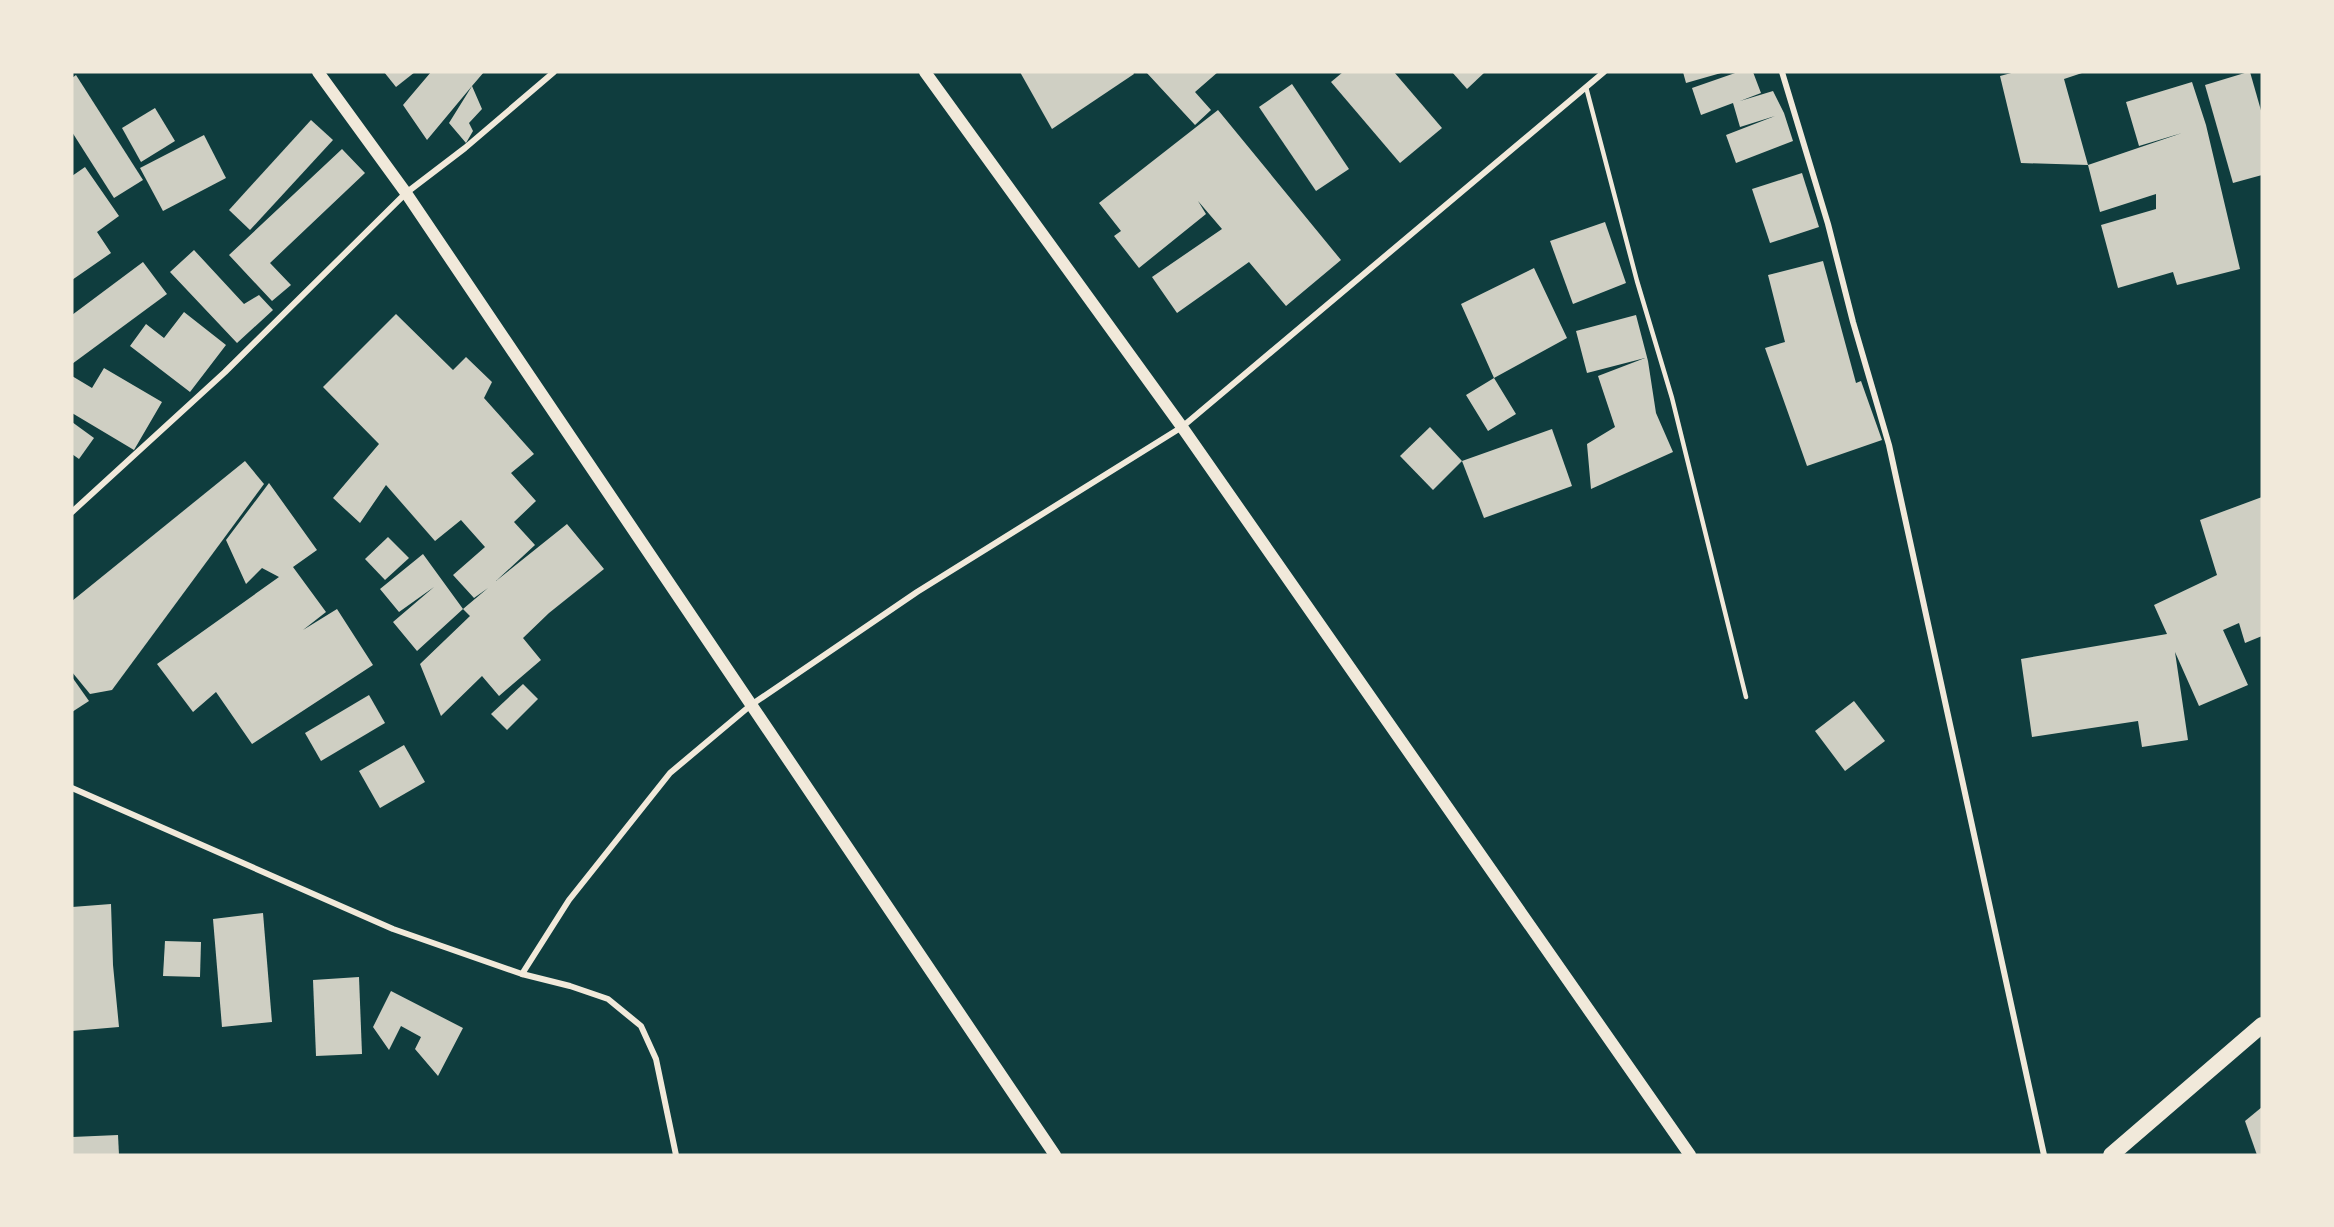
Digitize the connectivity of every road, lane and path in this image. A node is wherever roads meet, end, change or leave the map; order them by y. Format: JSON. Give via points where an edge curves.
{"nodes":[{"id":1,"x":318,"y":72,"type":"edge"},
{"id":2,"x":554,"y":72,"type":"edge"},
{"id":3,"x":925,"y":72,"type":"edge"},
{"id":4,"x":1604,"y":72,"type":"edge"},
{"id":5,"x":1782,"y":72,"type":"edge"},
{"id":6,"x":1586,"y":87,"type":"junction"},
{"id":7,"x":406,"y":193,"type":"junction"},
{"id":8,"x":1182,"y":427,"type":"junction"},
{"id":9,"x":72,"y":512,"type":"edge"},
{"id":10,"x":1746,"y":697,"type":"dead end"},
{"id":11,"x":751,"y":705,"type":"junction"},
{"id":12,"x":72,"y":788,"type":"edge"},
{"id":13,"x":522,"y":974,"type":"junction"},
{"id":14,"x":2262,"y":1024,"type":"edge"},
{"id":15,"x":676,"y":1155,"type":"edge"},
{"id":16,"x":1055,"y":1155,"type":"edge"},
{"id":17,"x":1690,"y":1155,"type":"edge"},
{"id":18,"x":2044,"y":1155,"type":"edge"},
{"id":19,"x":2111,"y":1155,"type":"edge"}],
"edges":[{"from":1,"to":7,"type":"main road"},
{"from":2,"to":7,"type":"street"},
{"from":3,"to":8,"type":"main road"},
{"from":4,"to":6,"type":"street"},
{"from":5,"to":18,"type":"street","via":[[1889,445]]},
{"from":6,"to":8,"type":"street"},
{"from":6,"to":10,"type":"lane","via":[[1672,398]]},
{"from":7,"to":9,"type":"street","via":[[225,372]]},
{"from":7,"to":11,"type":"main road"},
{"from":8,"to":11,"type":"street","via":[[917,592]]},
{"from":8,"to":17,"type":"main road"},
{"from":11,"to":13,"type":"street","via":[[670,772],[569,900]]},
{"from":11,"to":16,"type":"main road"},
{"from":12,"to":13,"type":"street","via":[[393,928]]},
{"from":13,"to":15,"type":"street","via":[[608,999],[641,1026],[656,1059]]},
{"from":14,"to":19,"type":"highway"}]}
